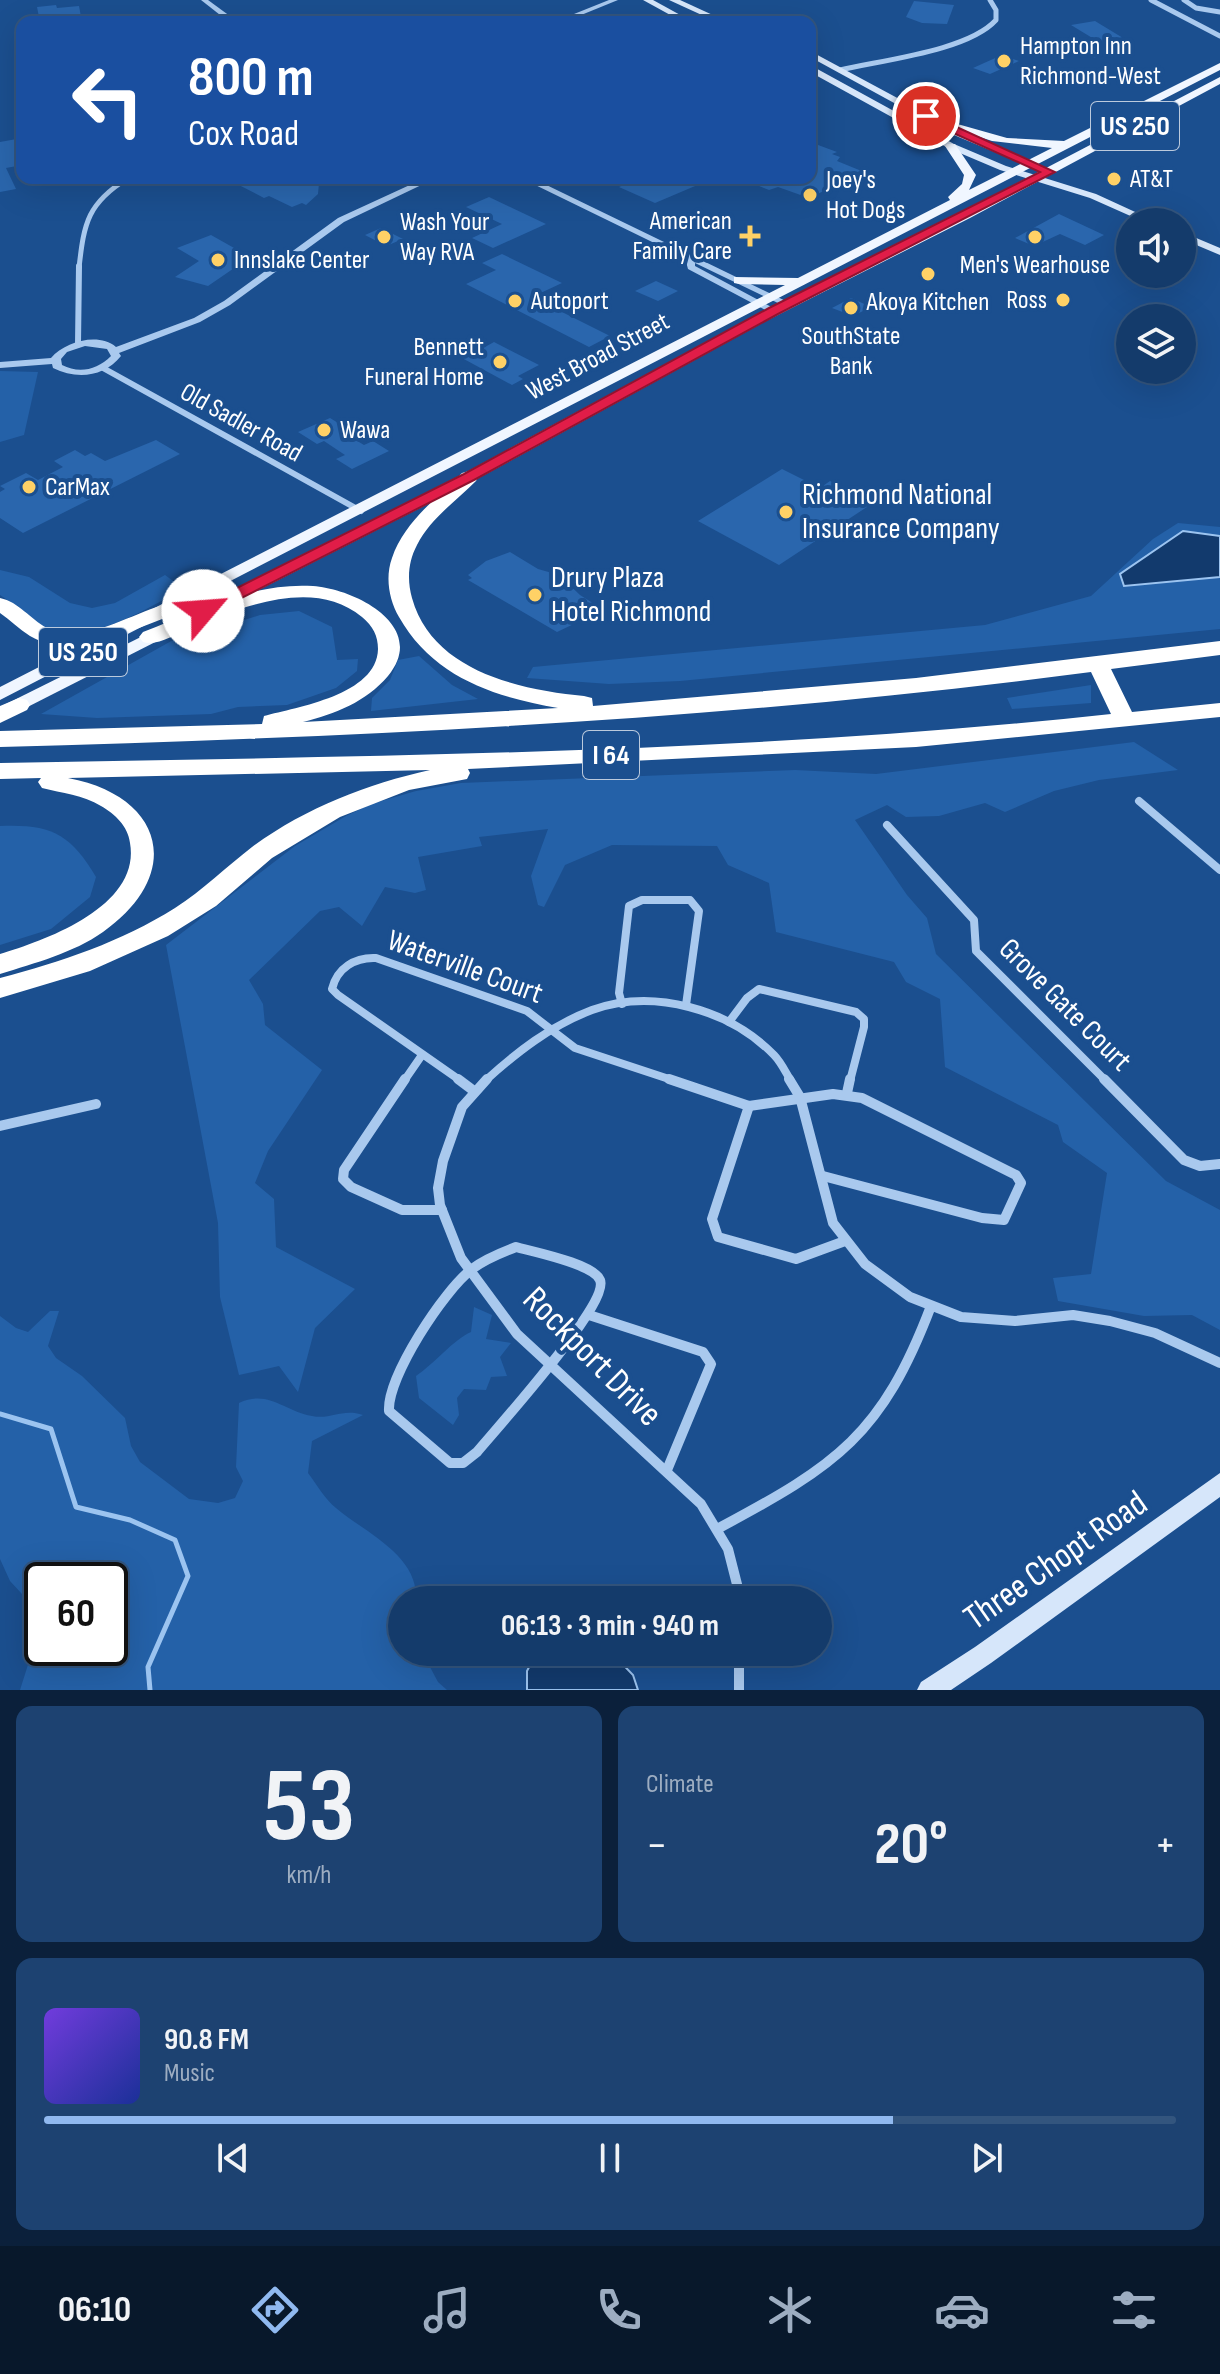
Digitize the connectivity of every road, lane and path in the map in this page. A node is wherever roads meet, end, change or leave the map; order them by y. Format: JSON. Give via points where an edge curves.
{"nodes":[{"id":1,"x":204,"y":0,"type":"edge"},
{"id":2,"x":615,"y":0,"type":"edge"},
{"id":3,"x":647,"y":0,"type":"edge"},
{"id":4,"x":673,"y":0,"type":"edge"},
{"id":5,"x":990,"y":0,"type":"edge"},
{"id":6,"x":1151,"y":0,"type":"edge"},
{"id":7,"x":1184,"y":0,"type":"edge"},
{"id":8,"x":1220,"y":12,"type":"edge"},
{"id":9,"x":226,"y":16,"type":"edge"},
{"id":10,"x":574,"y":16,"type":"edge"},
{"id":11,"x":678,"y":16,"type":"edge"},
{"id":12,"x":710,"y":16,"type":"edge"},
{"id":13,"x":1220,"y":36,"type":"edge"},
{"id":14,"x":816,"y":57,"type":"edge"},
{"id":15,"x":1220,"y":66,"type":"edge"},
{"id":16,"x":816,"y":69,"type":"edge"},
{"id":17,"x":840,"y":70,"type":"junction"},
{"id":18,"x":816,"y":71,"type":"edge"},
{"id":19,"x":823,"y":74,"type":"junction"},
{"id":20,"x":855,"y":78,"type":"junction"},
{"id":21,"x":1220,"y":80,"type":"edge"},
{"id":22,"x":926,"y":116,"type":"junction"},
{"id":23,"x":1068,"y":143,"type":"junction"},
{"id":24,"x":951,"y":146,"type":"junction"},
{"id":25,"x":1029,"y":163,"type":"junction"},
{"id":26,"x":1014,"y":171,"type":"junction"},
{"id":27,"x":1043,"y":175,"type":"junction"},
{"id":28,"x":119,"y":184,"type":"edge"},
{"id":29,"x":419,"y":184,"type":"edge"},
{"id":30,"x":537,"y":184,"type":"edge"},
{"id":31,"x":950,"y":204,"type":"junction"},
{"id":32,"x":1120,"y":208,"type":"edge"},
{"id":33,"x":1196,"y":241,"type":"edge"},
{"id":34,"x":1220,"y":252,"type":"edge"},
{"id":35,"x":688,"y":259,"type":"junction"},
{"id":36,"x":739,"y":280,"type":"junction"},
{"id":37,"x":801,"y":280,"type":"junction"},
{"id":38,"x":772,"y":303,"type":"junction"},
{"id":39,"x":78,"y":344,"type":"junction"},
{"id":40,"x":115,"y":351,"type":"junction"},
{"id":41,"x":55,"y":361,"type":"junction"},
{"id":42,"x":0,"y":365,"type":"edge"},
{"id":43,"x":103,"y":368,"type":"junction"},
{"id":44,"x":469,"y":477,"type":"junction"},
{"id":45,"x":361,"y":512,"type":"junction"},
{"id":46,"x":0,"y":604,"type":"edge"},
{"id":47,"x":167,"y":610,"type":"junction"},
{"id":48,"x":150,"y":637,"type":"junction"},
{"id":49,"x":1220,"y":648,"type":"edge"},
{"id":50,"x":1098,"y":665,"type":"junction"},
{"id":51,"x":795,"y":698,"type":"junction"},
{"id":52,"x":5,"y":707,"type":"edge"},
{"id":53,"x":1220,"y":710,"type":"edge"},
{"id":54,"x":1125,"y":720,"type":"junction"},
{"id":55,"x":95,"y":738,"type":"junction"},
{"id":56,"x":0,"y":739,"type":"edge"},
{"id":57,"x":667,"y":753,"type":"junction"},
{"id":58,"x":0,"y":771,"type":"edge"},
{"id":59,"x":0,"y":781,"type":"edge"},
{"id":60,"x":1139,"y":801,"type":"dead end"},
{"id":61,"x":887,"y":825,"type":"dead end"},
{"id":62,"x":1220,"y":870,"type":"edge"},
{"id":63,"x":206,"y":900,"type":"junction"},
{"id":64,"x":0,"y":964,"type":"edge"},
{"id":65,"x":0,"y":988,"type":"edge"},
{"id":66,"x":0,"y":1003,"type":"edge"},
{"id":67,"x":622,"y":1004,"type":"junction"},
{"id":68,"x":686,"y":1005,"type":"junction"},
{"id":69,"x":729,"y":1022,"type":"junction"},
{"id":70,"x":553,"y":1028,"type":"junction"},
{"id":71,"x":422,"y":1055,"type":"junction"},
{"id":72,"x":474,"y":1091,"type":"junction"},
{"id":73,"x":847,"y":1093,"type":"junction"},
{"id":74,"x":800,"y":1097,"type":"junction"},
{"id":75,"x":96,"y":1104,"type":"dead end"},
{"id":76,"x":749,"y":1106,"type":"junction"},
{"id":77,"x":0,"y":1126,"type":"edge"},
{"id":78,"x":1220,"y":1164,"type":"edge"},
{"id":79,"x":823,"y":1176,"type":"junction"},
{"id":80,"x":442,"y":1210,"type":"junction"},
{"id":81,"x":845,"y":1241,"type":"junction"},
{"id":82,"x":469,"y":1269,"type":"junction"},
{"id":83,"x":931,"y":1306,"type":"junction"},
{"id":84,"x":589,"y":1315,"type":"junction"},
{"id":85,"x":548,"y":1363,"type":"junction"},
{"id":86,"x":1220,"y":1363,"type":"edge"},
{"id":87,"x":667,"y":1470,"type":"junction"},
{"id":88,"x":1220,"y":1484,"type":"edge"},
{"id":89,"x":719,"y":1528,"type":"junction"},
{"id":90,"x":738,"y":1586,"type":"edge"},
{"id":91,"x":739,"y":1666,"type":"edge"},
{"id":92,"x":739,"y":1690,"type":"edge"},
{"id":93,"x":929,"y":1690,"type":"edge"}],
"edges":[{"from":1,"to":9,"type":"street"},
{"from":2,"to":10,"type":"street"},
{"from":3,"to":11,"type":"main road"},
{"from":4,"to":12,"type":"main road"},
{"from":5,"to":17,"type":"street","via":[[996,20],[978,36]]},
{"from":6,"to":13,"type":"street"},
{"from":7,"to":8,"type":"street"},
{"from":14,"to":17,"type":"main road"},
{"from":15,"to":23,"type":"main road","name":"West Broad Street","number":"US 250"},
{"from":16,"to":17,"type":"main road"},
{"from":17,"to":20,"type":"main road"},
{"from":18,"to":19,"type":"main road"},
{"from":19,"to":20,"type":"main road"},
{"from":19,"to":24,"type":"main road"},
{"from":20,"to":22,"type":"main road"},
{"from":21,"to":27,"type":"main road","name":"West Broad Street","number":"US 250"},
{"from":22,"to":23,"type":"main road","via":[[1000,142]]},
{"from":22,"to":25,"type":"main road"},
{"from":23,"to":25,"type":"main road","name":"West Broad Street","number":"US 250"},
{"from":24,"to":26,"type":"main road"},
{"from":24,"to":31,"type":"main road","via":[[971,179]]},
{"from":25,"to":26,"type":"main road","name":"West Broad Street","number":"US 250"},
{"from":25,"to":27,"type":"main road"},
{"from":26,"to":27,"type":"main road"},
{"from":26,"to":31,"type":"main road","name":"West Broad Street","number":"US 250"},
{"from":27,"to":32,"type":"main road"},
{"from":27,"to":38,"type":"main road","name":"West Broad Street","number":"US 250"},
{"from":28,"to":39,"type":"street","via":[[100,197],[88,217],[75,298]]},
{"from":29,"to":40,"type":"street","via":[[341,220],[197,320]]},
{"from":30,"to":35,"type":"street"},
{"from":31,"to":37,"type":"main road","name":"West Broad Street","number":"US 250"},
{"from":33,"to":34,"type":"main road"},
{"from":35,"to":36,"type":"street"},
{"from":35,"to":38,"type":"street","via":[[691,267]]},
{"from":36,"to":37,"type":"main road"},
{"from":36,"to":38,"type":"street"},
{"from":37,"to":38,"type":"main road","name":"West Broad Street","number":"US 250"},
{"from":38,"to":44,"type":"main road","name":"West Broad Street","number":"US 250"},
{"from":38,"to":45,"type":"main road","name":"West Broad Street","number":"US 250"},
{"from":39,"to":40,"type":"street","via":[[101,343]]},
{"from":39,"to":41,"type":"street"},
{"from":40,"to":43,"type":"street","via":[[115,359]]},
{"from":41,"to":42,"type":"street"},
{"from":41,"to":43,"type":"street","via":[[74,373]]},
{"from":43,"to":45,"type":"street","name":"Old Sadler Road"},
{"from":44,"to":48,"type":"main road","name":"West Broad Street","number":"US 250"},
{"from":44,"to":51,"type":"highway","via":[[413,535],[399,575],[409,619],[453,664],[505,689],[562,701]]},
{"from":45,"to":47,"type":"main road","name":"West Broad Street","number":"US 250"},
{"from":46,"to":47,"type":"highway","via":[[43,634],[69,639],[93,637]]},
{"from":47,"to":52,"type":"main road","name":"West Broad Street","number":"US 250"},
{"from":48,"to":52,"type":"main road","name":"West Broad Street","number":"US 250"},
{"from":48,"to":55,"type":"highway","via":[[246,600],[316,592],[368,610],[386,632],[388,650],[382,668],[364,687],[316,710],[266,722],[175,726]]},
{"from":49,"to":50,"type":"highway","number":"I 64"},
{"from":50,"to":51,"type":"highway","number":"I 64"},
{"from":50,"to":54,"type":"highway"},
{"from":51,"to":55,"type":"highway","number":"I 64","via":[[465,723]]},
{"from":53,"to":54,"type":"highway","number":"I 64"},
{"from":54,"to":57,"type":"highway","number":"I 64"},
{"from":55,"to":56,"type":"highway","number":"I 64"},
{"from":57,"to":58,"type":"highway","number":"I 64"},
{"from":57,"to":63,"type":"highway","via":[[593,767],[446,774],[399,786],[307,825],[261,854]]},
{"from":59,"to":64,"type":"highway","via":[[51,782],[96,791],[129,812],[144,847],[133,884],[97,923],[65,941]]},
{"from":60,"to":62,"type":"street"},
{"from":61,"to":78,"type":"street","name":"Grove Gate Court","via":[[974,920],[976,951],[1184,1160],[1200,1166]]},
{"from":63,"to":65,"type":"highway","via":[[103,955]]},
{"from":63,"to":66,"type":"highway","via":[[149,941],[105,964]]},
{"from":67,"to":68,"type":"street","name":"Rockport Drive"},
{"from":67,"to":68,"type":"street","via":[[629,906],[642,900],[690,900],[699,911]]},
{"from":67,"to":70,"type":"street","name":"Rockport Drive","via":[[595,1009]]},
{"from":68,"to":69,"type":"street","name":"Rockport Drive"},
{"from":69,"to":73,"type":"street","via":[[759,989],[856,1012],[864,1027]]},
{"from":69,"to":74,"type":"street","name":"Rockport Drive","via":[[775,1056]]},
{"from":70,"to":71,"type":"street","name":"Waterville Court","via":[[527,1011],[376,958],[357,959],[332,989]]},
{"from":70,"to":72,"type":"street","name":"Rockport Drive"},
{"from":70,"to":76,"type":"street","name":"Waterville Court","via":[[575,1048]]},
{"from":71,"to":72,"type":"street","name":"Waterville Court"},
{"from":71,"to":80,"type":"street","via":[[343,1179],[402,1210]]},
{"from":72,"to":80,"type":"street","name":"Rockport Drive","via":[[462,1107],[443,1161],[438,1188]]},
{"from":73,"to":74,"type":"street","name":"Waterville Court"},
{"from":73,"to":79,"type":"street","via":[[1016,1175],[1021,1183],[1004,1220]]},
{"from":74,"to":76,"type":"street","name":"Waterville Court"},
{"from":74,"to":79,"type":"street","name":"Rockport Drive"},
{"from":75,"to":77,"type":"street"},
{"from":76,"to":81,"type":"street","via":[[712,1219],[718,1237],[796,1259]]},
{"from":79,"to":81,"type":"street","name":"Rockport Drive","via":[[833,1223]]},
{"from":80,"to":82,"type":"street","name":"Rockport Drive"},
{"from":81,"to":83,"type":"street","name":"Rockport Drive","via":[[887,1283]]},
{"from":82,"to":84,"type":"street","via":[[516,1247],[590,1269],[600,1278],[602,1290]]},
{"from":82,"to":85,"type":"street","name":"Rockport Drive","via":[[517,1334]]},
{"from":82,"to":85,"type":"street","via":[[447,1289],[388,1396],[389,1411],[450,1463],[463,1463]]},
{"from":83,"to":86,"type":"street","name":"Rockport Drive","via":[[961,1317],[1015,1321],[1073,1315],[1110,1321],[1155,1333]]},
{"from":83,"to":89,"type":"street","via":[[900,1381],[881,1414],[851,1447]]},
{"from":84,"to":85,"type":"street"},
{"from":84,"to":87,"type":"street","via":[[709,1357],[711,1364]]},
{"from":85,"to":87,"type":"street","name":"Rockport Drive"},
{"from":87,"to":89,"type":"street","name":"Rockport Drive"},
{"from":88,"to":93,"type":"main road","name":"Three Chopt Road"},
{"from":89,"to":90,"type":"street","name":"Rockport Drive"},
{"from":91,"to":92,"type":"street"}]}
